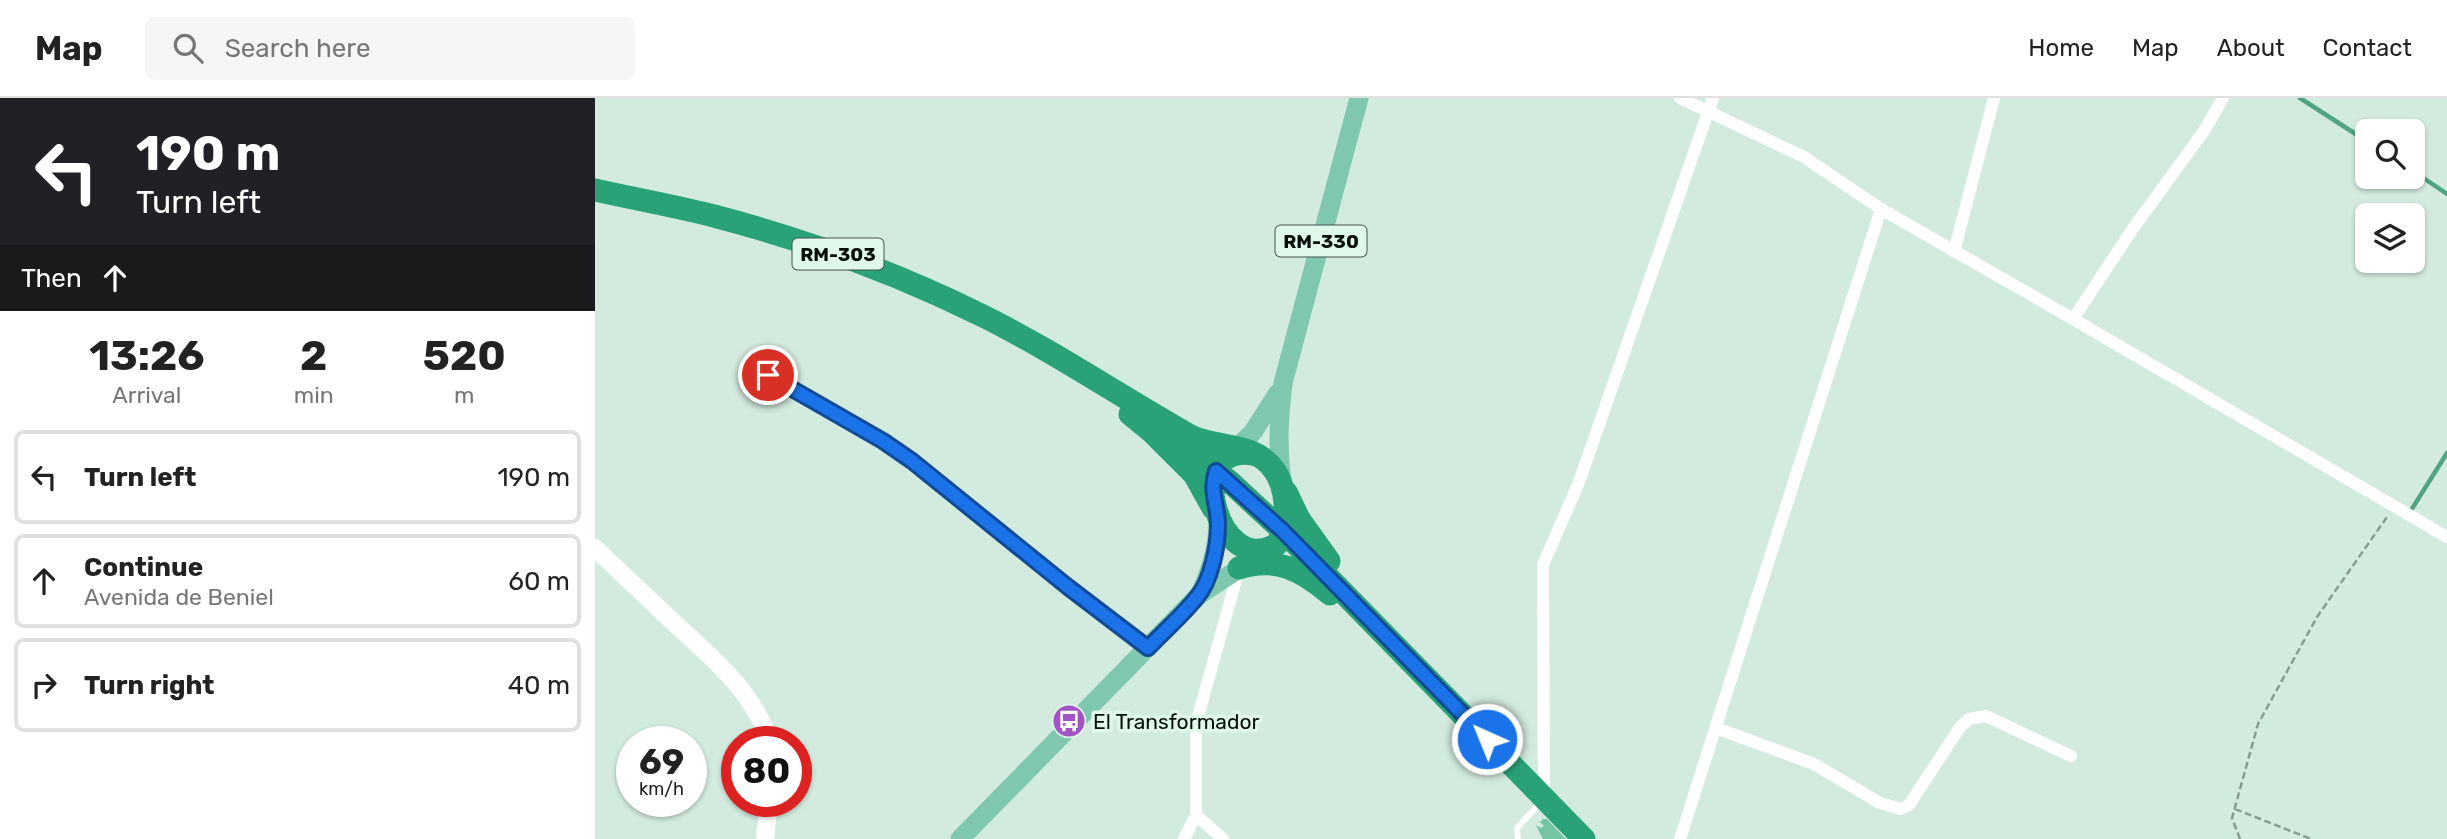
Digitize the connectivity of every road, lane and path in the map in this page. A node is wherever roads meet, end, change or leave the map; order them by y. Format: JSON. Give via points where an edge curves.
{"nodes":[{"id":1,"x":1359,"y":98,"type":"edge"},
{"id":2,"x":1680,"y":98,"type":"edge"},
{"id":3,"x":1713,"y":98,"type":"edge"},
{"id":4,"x":1994,"y":98,"type":"edge"},
{"id":5,"x":2223,"y":98,"type":"edge"},
{"id":6,"x":1709,"y":112,"type":"junction"},
{"id":7,"x":595,"y":190,"type":"edge"},
{"id":8,"x":1881,"y":209,"type":"junction"},
{"id":9,"x":1954,"y":252,"type":"junction"},
{"id":10,"x":2073,"y":319,"type":"junction"},
{"id":11,"x":1065,"y":362,"type":"junction"},
{"id":12,"x":768,"y":375,"type":"dead end"},
{"id":13,"x":1283,"y":383,"type":"junction"},
{"id":14,"x":1235,"y":451,"type":"junction"},
{"id":15,"x":1283,"y":485,"type":"junction"},
{"id":16,"x":2395,"y":507,"type":"junction"},
{"id":17,"x":1218,"y":516,"type":"junction"},
{"id":18,"x":1283,"y":531,"type":"junction"},
{"id":19,"x":2447,"y":537,"type":"edge"},
{"id":20,"x":595,"y":548,"type":"edge"},
{"id":21,"x":1259,"y":559,"type":"junction"},
{"id":22,"x":1199,"y":595,"type":"junction"},
{"id":23,"x":1148,"y":648,"type":"junction"},
{"id":24,"x":1411,"y":661,"type":"junction"},
{"id":25,"x":764,"y":726,"type":"edge"},
{"id":26,"x":1716,"y":728,"type":"junction"},
{"id":27,"x":2071,"y":755,"type":"dead end"},
{"id":28,"x":1544,"y":798,"type":"junction"},
{"id":29,"x":2235,"y":809,"type":"junction"},
{"id":30,"x":1196,"y":815,"type":"junction"},
{"id":31,"x":767,"y":817,"type":"edge"},
{"id":32,"x":765,"y":839,"type":"edge"},
{"id":33,"x":960,"y":839,"type":"edge"},
{"id":34,"x":1184,"y":839,"type":"edge"},
{"id":35,"x":1223,"y":839,"type":"edge"},
{"id":36,"x":1518,"y":839,"type":"edge"},
{"id":37,"x":1584,"y":839,"type":"edge"},
{"id":38,"x":1680,"y":839,"type":"edge"},
{"id":39,"x":2240,"y":839,"type":"edge"},
{"id":40,"x":2311,"y":839,"type":"edge"}],
"edges":[{"from":1,"to":13,"type":"main road","number":"RM-330"},
{"from":2,"to":6,"type":"street"},
{"from":3,"to":6,"type":"street"},
{"from":4,"to":9,"type":"street"},
{"from":5,"to":10,"type":"street"},
{"from":6,"to":8,"type":"street","via":[[1804,157]]},
{"from":6,"to":28,"type":"street","via":[[1579,482],[1543,565]]},
{"from":7,"to":11,"type":"highway","number":"RM-303","via":[[713,216],[815,246],[924,289]]},
{"from":8,"to":9,"type":"street"},
{"from":8,"to":26,"type":"street"},
{"from":9,"to":10,"type":"street"},
{"from":10,"to":16,"type":"street"},
{"from":11,"to":14,"type":"highway","via":[[1190,436]]},
{"from":11,"to":17,"type":"highway","via":[[1175,454],[1194,474]]},
{"from":12,"to":23,"type":"street","via":[[912,461]]},
{"from":13,"to":14,"type":"main road","via":[[1267,414]]},
{"from":13,"to":15,"type":"main road","via":[[1278,437]]},
{"from":14,"to":15,"type":"highway","via":[[1271,466]]},
{"from":14,"to":17,"type":"highway","via":[[1212,488]]},
{"from":14,"to":18,"type":"highway"},
{"from":15,"to":18,"type":"highway"},
{"from":15,"to":24,"type":"highway","via":[[1320,550]]},
{"from":16,"to":19,"type":"street"},
{"from":16,"to":29,"type":"path","via":[[2317,617],[2258,724]]},
{"from":17,"to":21,"type":"highway","via":[[1230,537],[1253,549]]},
{"from":17,"to":22,"type":"main road","via":[[1209,573]]},
{"from":18,"to":21,"type":"highway","via":[[1277,544]]},
{"from":18,"to":24,"type":"highway"},
{"from":20,"to":25,"type":"street","via":[[744,692]]},
{"from":21,"to":22,"type":"main road"},
{"from":21,"to":24,"type":"highway","via":[[1301,573],[1322,587]]},
{"from":21,"to":30,"type":"street","via":[[1196,724]]},
{"from":22,"to":23,"type":"main road"},
{"from":23,"to":33,"type":"main road"},
{"from":24,"to":28,"type":"highway"},
{"from":26,"to":27,"type":"street","via":[[1814,764],[1880,803],[1901,809],[1909,805],[1959,727],[1969,719],[1986,716]]},
{"from":26,"to":38,"type":"street"},
{"from":28,"to":36,"type":"lane","via":[[1517,828]]},
{"from":28,"to":37,"type":"highway"},
{"from":29,"to":39,"type":"path","via":[[2232,818]]},
{"from":29,"to":40,"type":"path"},
{"from":30,"to":34,"type":"street"},
{"from":30,"to":35,"type":"street"},
{"from":31,"to":32,"type":"street"}]}
